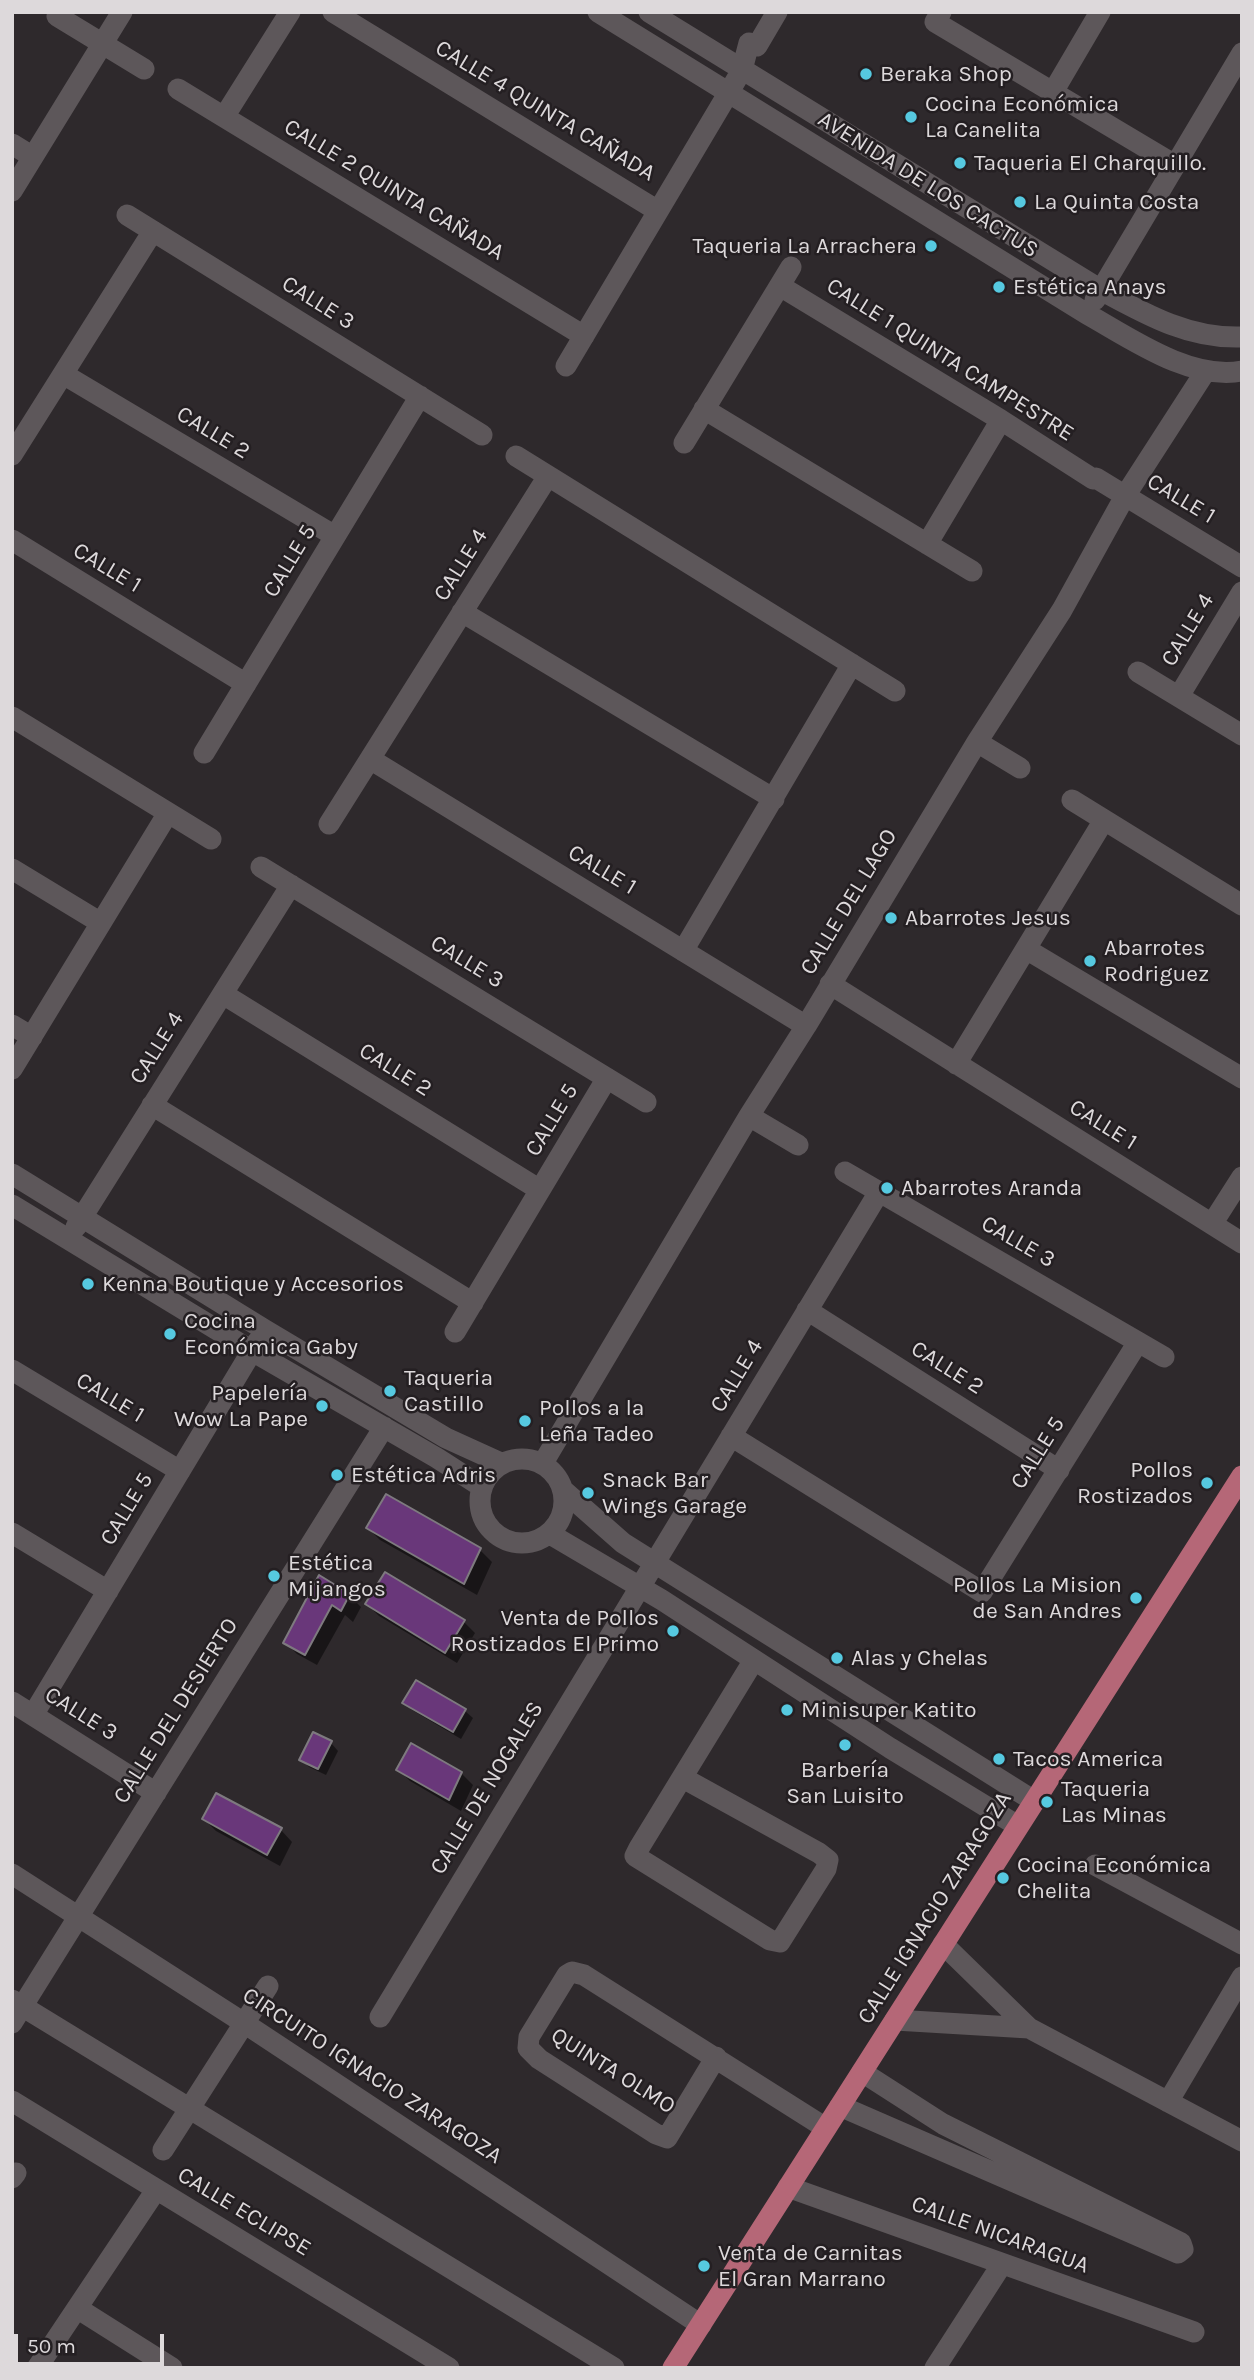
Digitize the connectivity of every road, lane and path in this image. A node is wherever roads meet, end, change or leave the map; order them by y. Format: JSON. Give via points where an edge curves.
{"nodes":[{"id":1,"x":122,"y":12,"type":"edge"},
{"id":2,"x":290,"y":12,"type":"edge"},
{"id":3,"x":332,"y":12,"type":"edge"},
{"id":4,"x":598,"y":12,"type":"edge"},
{"id":5,"x":649,"y":12,"type":"edge"},
{"id":6,"x":777,"y":12,"type":"edge"},
{"id":7,"x":1100,"y":12,"type":"edge"},
{"id":8,"x":57,"y":16,"type":"dead end"},
{"id":9,"x":938,"y":17,"type":"edge"},
{"id":10,"x":103,"y":44,"type":"junction"},
{"id":11,"x":1242,"y":53,"type":"edge"},
{"id":12,"x":144,"y":69,"type":"dead end"},
{"id":13,"x":742,"y":71,"type":"junction"},
{"id":14,"x":178,"y":89,"type":"dead end"},
{"id":15,"x":1053,"y":92,"type":"junction"},
{"id":16,"x":729,"y":93,"type":"junction"},
{"id":17,"x":224,"y":117,"type":"junction"},
{"id":18,"x":12,"y":144,"type":"edge"},
{"id":19,"x":33,"y":157,"type":"junction"},
{"id":20,"x":1175,"y":165,"type":"junction"},
{"id":21,"x":12,"y":191,"type":"edge"},
{"id":22,"x":658,"y":211,"type":"junction"},
{"id":23,"x":127,"y":215,"type":"dead end"},
{"id":24,"x":153,"y":231,"type":"junction"},
{"id":25,"x":792,"y":267,"type":"dead end"},
{"id":26,"x":780,"y":286,"type":"junction"},
{"id":27,"x":1101,"y":290,"type":"junction"},
{"id":28,"x":1087,"y":314,"type":"junction"},
{"id":29,"x":584,"y":336,"type":"junction"},
{"id":30,"x":1242,"y":337,"type":"edge"},
{"id":31,"x":566,"y":366,"type":"dead end"},
{"id":32,"x":1205,"y":372,"type":"junction"},
{"id":33,"x":1242,"y":372,"type":"edge"},
{"id":34,"x":63,"y":374,"type":"junction"},
{"id":35,"x":420,"y":396,"type":"junction"},
{"id":36,"x":704,"y":409,"type":"junction"},
{"id":37,"x":1001,"y":420,"type":"junction"},
{"id":38,"x":482,"y":435,"type":"dead end"},
{"id":39,"x":684,"y":443,"type":"dead end"},
{"id":40,"x":12,"y":455,"type":"edge"},
{"id":41,"x":516,"y":456,"type":"dead end"},
{"id":42,"x":548,"y":476,"type":"junction"},
{"id":43,"x":1093,"y":479,"type":"joint"},
{"id":44,"x":1125,"y":496,"type":"junction"},
{"id":45,"x":335,"y":537,"type":"junction"},
{"id":46,"x":12,"y":540,"type":"edge"},
{"id":47,"x":927,"y":544,"type":"junction"},
{"id":48,"x":1242,"y":567,"type":"edge"},
{"id":49,"x":972,"y":571,"type":"dead end"},
{"id":50,"x":1242,"y":592,"type":"edge"},
{"id":51,"x":462,"y":612,"type":"junction"},
{"id":52,"x":852,"y":664,"type":"junction"},
{"id":53,"x":1138,"y":672,"type":"dead end"},
{"id":54,"x":246,"y":684,"type":"junction"},
{"id":55,"x":895,"y":691,"type":"dead end"},
{"id":56,"x":1179,"y":696,"type":"junction"},
{"id":57,"x":12,"y":717,"type":"edge"},
{"id":58,"x":1242,"y":735,"type":"edge"},
{"id":59,"x":977,"y":741,"type":"junction"},
{"id":60,"x":204,"y":754,"type":"dead end"},
{"id":61,"x":370,"y":759,"type":"junction"},
{"id":62,"x":1020,"y":768,"type":"dead end"},
{"id":63,"x":774,"y":799,"type":"junction"},
{"id":64,"x":1072,"y":800,"type":"dead end"},
{"id":65,"x":168,"y":813,"type":"junction"},
{"id":66,"x":1104,"y":820,"type":"junction"},
{"id":67,"x":329,"y":824,"type":"dead end"},
{"id":68,"x":211,"y":839,"type":"dead end"},
{"id":69,"x":261,"y":867,"type":"dead end"},
{"id":70,"x":12,"y":869,"type":"edge"},
{"id":71,"x":291,"y":885,"type":"junction"},
{"id":72,"x":1242,"y":905,"type":"edge"},
{"id":73,"x":101,"y":923,"type":"junction"},
{"id":74,"x":1026,"y":949,"type":"junction"},
{"id":75,"x":683,"y":951,"type":"junction"},
{"id":76,"x":830,"y":984,"type":"junction"},
{"id":77,"x":223,"y":994,"type":"junction"},
{"id":78,"x":12,"y":1025,"type":"edge"},
{"id":79,"x":806,"y":1026,"type":"junction"},
{"id":80,"x":32,"y":1037,"type":"junction"},
{"id":81,"x":956,"y":1064,"type":"junction"},
{"id":82,"x":12,"y":1069,"type":"edge"},
{"id":83,"x":607,"y":1078,"type":"junction"},
{"id":84,"x":1242,"y":1078,"type":"edge"},
{"id":85,"x":646,"y":1102,"type":"dead end"},
{"id":86,"x":152,"y":1105,"type":"junction"},
{"id":87,"x":749,"y":1116,"type":"junction"},
{"id":88,"x":798,"y":1146,"type":"dead end"},
{"id":89,"x":845,"y":1172,"type":"dead end"},
{"id":90,"x":12,"y":1174,"type":"edge"},
{"id":91,"x":1242,"y":1177,"type":"edge"},
{"id":92,"x":540,"y":1190,"type":"junction"},
{"id":93,"x":879,"y":1192,"type":"junction"},
{"id":94,"x":12,"y":1205,"type":"edge"},
{"id":95,"x":82,"y":1217,"type":"junction"},
{"id":96,"x":1212,"y":1224,"type":"junction"},
{"id":97,"x":68,"y":1239,"type":"junction"},
{"id":98,"x":1242,"y":1243,"type":"edge"},
{"id":99,"x":473,"y":1303,"type":"junction"},
{"id":100,"x":807,"y":1310,"type":"junction"},
{"id":101,"x":265,"y":1330,"type":"junction"},
{"id":102,"x":455,"y":1332,"type":"dead end"},
{"id":103,"x":1138,"y":1342,"type":"junction"},
{"id":104,"x":252,"y":1351,"type":"junction"},
{"id":105,"x":1164,"y":1357,"type":"dead end"},
{"id":106,"x":12,"y":1370,"type":"edge"},
{"id":107,"x":384,"y":1427,"type":"junction"},
{"id":108,"x":731,"y":1436,"type":"junction"},
{"id":109,"x":501,"y":1463,"type":"junction"},
{"id":110,"x":543,"y":1463,"type":"junction"},
{"id":111,"x":1059,"y":1469,"type":"junction"},
{"id":112,"x":180,"y":1471,"type":"junction"},
{"id":113,"x":1242,"y":1475,"type":"edge"},
{"id":114,"x":482,"y":1487,"type":"junction"},
{"id":115,"x":564,"y":1491,"type":"junction"},
{"id":116,"x":12,"y":1534,"type":"edge"},
{"id":117,"x":550,"y":1534,"type":"junction"},
{"id":118,"x":654,"y":1563,"type":"junction"},
{"id":119,"x":640,"y":1587,"type":"junction"},
{"id":120,"x":108,"y":1591,"type":"junction"},
{"id":121,"x":754,"y":1660,"type":"junction"},
{"id":122,"x":12,"y":1702,"type":"edge"},
{"id":123,"x":33,"y":1715,"type":"junction"},
{"id":124,"x":908,"y":1721,"type":"junction"},
{"id":125,"x":890,"y":1748,"type":"junction"},
{"id":126,"x":683,"y":1778,"type":"junction"},
{"id":127,"x":156,"y":1793,"type":"junction"},
{"id":128,"x":1034,"y":1801,"type":"junction"},
{"id":129,"x":1018,"y":1826,"type":"junction"},
{"id":130,"x":1095,"y":1865,"type":"dead end"},
{"id":131,"x":12,"y":1874,"type":"edge"},
{"id":132,"x":79,"y":1916,"type":"junction"},
{"id":133,"x":943,"y":1944,"type":"junction"},
{"id":134,"x":1242,"y":1944,"type":"edge"},
{"id":135,"x":1242,"y":1977,"type":"edge"},
{"id":136,"x":268,"y":1986,"type":"dead end"},
{"id":137,"x":16,"y":2010,"type":"edge"},
{"id":138,"x":380,"y":2017,"type":"dead end"},
{"id":139,"x":895,"y":2020,"type":"junction"},
{"id":140,"x":244,"y":2023,"type":"junction"},
{"id":141,"x":1029,"y":2028,"type":"junction"},
{"id":142,"x":716,"y":2057,"type":"junction"},
{"id":143,"x":862,"y":2072,"type":"junction"},
{"id":144,"x":12,"y":2101,"type":"edge"},
{"id":145,"x":1168,"y":2102,"type":"junction"},
{"id":146,"x":840,"y":2106,"type":"junction"},
{"id":147,"x":190,"y":2108,"type":"junction"},
{"id":148,"x":943,"y":2124,"type":"junction"},
{"id":149,"x":826,"y":2128,"type":"junction"},
{"id":150,"x":1242,"y":2141,"type":"edge"},
{"id":151,"x":931,"y":2146,"type":"junction"},
{"id":152,"x":163,"y":2150,"type":"dead end"},
{"id":153,"x":788,"y":2187,"type":"junction"},
{"id":154,"x":156,"y":2190,"type":"junction"},
{"id":155,"x":1002,"y":2264,"type":"junction"},
{"id":156,"x":77,"y":2308,"type":"junction"},
{"id":157,"x":701,"y":2325,"type":"junction"},
{"id":158,"x":1194,"y":2332,"type":"dead end"},
{"id":159,"x":37,"y":2368,"type":"edge"},
{"id":160,"x":172,"y":2368,"type":"edge"},
{"id":161,"x":449,"y":2368,"type":"edge"},
{"id":162,"x":614,"y":2368,"type":"edge"},
{"id":163,"x":673,"y":2368,"type":"edge"},
{"id":164,"x":935,"y":2368,"type":"edge"}],
"edges":[{"from":1,"to":10,"type":"street"},
{"from":2,"to":17,"type":"street"},
{"from":3,"to":22,"type":"street","name":"CALLE 4 QUINTA CAÑADA"},
{"from":4,"to":16,"type":"street","name":"AVENIDA DE LOS CACTUS"},
{"from":5,"to":13,"type":"street","name":"AVENIDA DE LOS CACTUS"},
{"from":6,"to":13,"type":"street","via":[[757,46],[749,43]]},
{"from":7,"to":15,"type":"street"},
{"from":8,"to":10,"type":"street"},
{"from":9,"to":15,"type":"street"},
{"from":10,"to":12,"type":"street"},
{"from":10,"to":19,"type":"street"},
{"from":11,"to":20,"type":"street"},
{"from":13,"to":16,"type":"street"},
{"from":13,"to":27,"type":"street","name":"AVENIDA DE LOS CACTUS"},
{"from":14,"to":17,"type":"street","name":"CALLE 2 QUINTA CAÑADA"},
{"from":15,"to":20,"type":"street"},
{"from":16,"to":22,"type":"street"},
{"from":16,"to":28,"type":"street","name":"AVENIDA DE LOS CACTUS"},
{"from":17,"to":29,"type":"street","name":"CALLE 2 QUINTA CAÑADA"},
{"from":18,"to":19,"type":"street"},
{"from":19,"to":21,"type":"street"},
{"from":20,"to":27,"type":"street"},
{"from":22,"to":29,"type":"street"},
{"from":23,"to":24,"type":"street","name":"CALLE 3"},
{"from":24,"to":34,"type":"street"},
{"from":24,"to":35,"type":"street","name":"CALLE 3"},
{"from":25,"to":26,"type":"street"},
{"from":26,"to":36,"type":"street"},
{"from":26,"to":37,"type":"street","name":"CALLE 1 QUINTA CAMPESTRE"},
{"from":27,"to":28,"type":"street"},
{"from":27,"to":30,"type":"street","name":"AVENIDA DE LOS CACTUS","via":[[1153,319],[1190,331]]},
{"from":28,"to":32,"type":"street","name":"AVENIDA DE LOS CACTUS"},
{"from":29,"to":31,"type":"street"},
{"from":32,"to":33,"type":"street","name":"AVENIDA DE LOS CACTUS"},
{"from":32,"to":44,"type":"street","name":"CALLE DEL LAGO"},
{"from":34,"to":40,"type":"street"},
{"from":34,"to":45,"type":"street","name":"CALLE 2"},
{"from":35,"to":38,"type":"street","name":"CALLE 3"},
{"from":35,"to":45,"type":"street","name":"CALLE 5"},
{"from":36,"to":39,"type":"street"},
{"from":36,"to":47,"type":"street"},
{"from":37,"to":43,"type":"street","name":"CALLE 1 QUINTA CAMPESTRE"},
{"from":37,"to":47,"type":"street"},
{"from":41,"to":42,"type":"street"},
{"from":42,"to":51,"type":"street","name":"CALLE 4"},
{"from":42,"to":52,"type":"street"},
{"from":43,"to":44,"type":"street","name":"CALLE 1"},
{"from":44,"to":48,"type":"street","name":"CALLE 1"},
{"from":44,"to":59,"type":"street","name":"CALLE DEL LAGO","via":[[1062,610]]},
{"from":45,"to":54,"type":"street","name":"CALLE 5"},
{"from":46,"to":54,"type":"street","name":"CALLE 1"},
{"from":47,"to":49,"type":"street"},
{"from":50,"to":56,"type":"street","name":"CALLE 4"},
{"from":51,"to":61,"type":"street","name":"CALLE 4"},
{"from":51,"to":63,"type":"street"},
{"from":52,"to":55,"type":"street"},
{"from":52,"to":63,"type":"street"},
{"from":53,"to":56,"type":"street"},
{"from":54,"to":60,"type":"street","name":"CALLE 5"},
{"from":56,"to":58,"type":"street"},
{"from":57,"to":65,"type":"street"},
{"from":59,"to":62,"type":"street"},
{"from":59,"to":76,"type":"street","name":"CALLE DEL LAGO"},
{"from":61,"to":67,"type":"street","name":"CALLE 4"},
{"from":61,"to":75,"type":"street","name":"CALLE 1"},
{"from":63,"to":75,"type":"street"},
{"from":64,"to":66,"type":"street"},
{"from":65,"to":68,"type":"street"},
{"from":65,"to":73,"type":"street"},
{"from":66,"to":72,"type":"street"},
{"from":66,"to":74,"type":"street"},
{"from":69,"to":71,"type":"street","name":"CALLE 3"},
{"from":70,"to":73,"type":"street"},
{"from":71,"to":77,"type":"street","name":"CALLE 4"},
{"from":71,"to":83,"type":"street","name":"CALLE 3"},
{"from":73,"to":80,"type":"street"},
{"from":74,"to":81,"type":"street"},
{"from":74,"to":84,"type":"street"},
{"from":75,"to":79,"type":"street","name":"CALLE 1"},
{"from":76,"to":79,"type":"street","name":"CALLE DEL LAGO"},
{"from":76,"to":81,"type":"street","name":"CALLE 1"},
{"from":77,"to":86,"type":"street","name":"CALLE 4"},
{"from":77,"to":92,"type":"street","name":"CALLE 2"},
{"from":78,"to":80,"type":"street"},
{"from":79,"to":87,"type":"street","name":"CALLE DEL LAGO"},
{"from":80,"to":82,"type":"street"},
{"from":81,"to":96,"type":"street","name":"CALLE 1"},
{"from":83,"to":85,"type":"street","name":"CALLE 3"},
{"from":83,"to":92,"type":"street","name":"CALLE 5"},
{"from":86,"to":95,"type":"street","name":"CALLE 4"},
{"from":86,"to":99,"type":"street"},
{"from":87,"to":88,"type":"street"},
{"from":87,"to":110,"type":"street","name":"CALLE DEL LAGO"},
{"from":89,"to":93,"type":"street","name":"CALLE 3"},
{"from":90,"to":95,"type":"street"},
{"from":91,"to":96,"type":"street"},
{"from":92,"to":99,"type":"street","name":"CALLE 5"},
{"from":93,"to":100,"type":"street","name":"CALLE 4"},
{"from":93,"to":103,"type":"street","name":"CALLE 3"},
{"from":94,"to":97,"type":"street"},
{"from":95,"to":97,"type":"street","name":"CALLE 4"},
{"from":95,"to":101,"type":"street"},
{"from":96,"to":98,"type":"street","name":"CALLE 1"},
{"from":97,"to":104,"type":"street"},
{"from":99,"to":102,"type":"street","name":"CALLE 5"},
{"from":100,"to":108,"type":"street","name":"CALLE 4"},
{"from":100,"to":111,"type":"street","name":"CALLE 2"},
{"from":101,"to":104,"type":"street","name":"CALLE 5"},
{"from":101,"to":109,"type":"street","via":[[446,1438]]},
{"from":103,"to":105,"type":"street","name":"CALLE 3"},
{"from":103,"to":111,"type":"street","name":"CALLE 5"},
{"from":104,"to":107,"type":"street"},
{"from":104,"to":112,"type":"street","name":"CALLE 5"},
{"from":106,"to":112,"type":"street","name":"CALLE 1"},
{"from":107,"to":114,"type":"street"},
{"from":107,"to":127,"type":"street","name":"CALLE DEL DESIERTO"},
{"from":108,"to":111,"type":"street","name":"CALLE 5","via":[[982,1591]]},
{"from":108,"to":118,"type":"street","name":"CALLE 4"},
{"from":109,"to":110,"type":"street","via":[[516,1458]]},
{"from":109,"to":114,"type":"street"},
{"from":110,"to":115,"type":"street","via":[[558,1477]]},
{"from":112,"to":120,"type":"street","name":"CALLE 5"},
{"from":113,"to":128,"type":"main road","name":"CALLE IGNACIO ZARAGOZA"},
{"from":114,"to":117,"type":"street","via":[[483,1518],[505,1540],[536,1541]]},
{"from":115,"to":117,"type":"street","via":[[565,1507]]},
{"from":115,"to":118,"type":"street","via":[[623,1543]]},
{"from":116,"to":120,"type":"street"},
{"from":117,"to":119,"type":"street"},
{"from":118,"to":119,"type":"street","name":"CALLE 4"},
{"from":118,"to":124,"type":"street"},
{"from":119,"to":121,"type":"street"},
{"from":119,"to":138,"type":"street","name":"CALLE DE NOGALES"},
{"from":120,"to":123,"type":"street","name":"CALLE 5"},
{"from":121,"to":125,"type":"street"},
{"from":121,"to":126,"type":"street"},
{"from":122,"to":123,"type":"street","name":"CALLE 3"},
{"from":123,"to":127,"type":"street","name":"CALLE 3"},
{"from":124,"to":125,"type":"street"},
{"from":124,"to":128,"type":"street"},
{"from":125,"to":129,"type":"street"},
{"from":126,"to":126,"type":"street","via":[[635,1856],[780,1942],[828,1860]]},
{"from":127,"to":132,"type":"street","name":"CALLE DEL DESIERTO"},
{"from":128,"to":129,"type":"main road","name":"CALLE IGNACIO ZARAGOZA"},
{"from":129,"to":133,"type":"main road","name":"CALLE IGNACIO ZARAGOZA"},
{"from":130,"to":134,"type":"street"},
{"from":131,"to":132,"type":"street","name":"CIRCUITO IGNACIO ZARAGOZA"},
{"from":132,"to":137,"type":"street","name":"CALLE DEL DESIERTO"},
{"from":132,"to":140,"type":"street","name":"CIRCUITO IGNACIO ZARAGOZA"},
{"from":133,"to":139,"type":"main road","name":"CALLE IGNACIO ZARAGOZA"},
{"from":133,"to":141,"type":"street"},
{"from":135,"to":145,"type":"street"},
{"from":136,"to":140,"type":"street"},
{"from":137,"to":147,"type":"street"},
{"from":139,"to":141,"type":"street"},
{"from":139,"to":143,"type":"main road","name":"CALLE IGNACIO ZARAGOZA"},
{"from":140,"to":147,"type":"street"},
{"from":140,"to":157,"type":"street","name":"CIRCUITO IGNACIO ZARAGOZA"},
{"from":141,"to":145,"type":"street"},
{"from":142,"to":142,"type":"street","name":"QUINTA OLMO","via":[[584,1975],[572,1972],[529,2037],[528,2048],[667,2138]]},
{"from":142,"to":149,"type":"street","name":"QUINTA OLMO"},
{"from":143,"to":146,"type":"main road","name":"CALLE IGNACIO ZARAGOZA"},
{"from":143,"to":148,"type":"street"},
{"from":144,"to":154,"type":"street","name":"CALLE ECLIPSE"},
{"from":145,"to":150,"type":"street"},
{"from":146,"to":149,"type":"main road","name":"CALLE IGNACIO ZARAGOZA"},
{"from":146,"to":151,"type":"street"},
{"from":147,"to":152,"type":"street"},
{"from":147,"to":162,"type":"street"},
{"from":148,"to":151,"type":"street"},
{"from":148,"to":151,"type":"street","via":[[1181,2243],[1183,2249],[1178,2253]]},
{"from":149,"to":153,"type":"main road","name":"CALLE IGNACIO ZARAGOZA"},
{"from":153,"to":155,"type":"street","name":"CALLE NICARAGUA"},
{"from":153,"to":157,"type":"main road","name":"CALLE IGNACIO ZARAGOZA"},
{"from":154,"to":156,"type":"street"},
{"from":154,"to":161,"type":"street","name":"CALLE ECLIPSE"},
{"from":155,"to":158,"type":"street","name":"CALLE NICARAGUA"},
{"from":155,"to":164,"type":"street"},
{"from":156,"to":159,"type":"street"},
{"from":156,"to":160,"type":"street"},
{"from":157,"to":163,"type":"main road","name":"CALLE IGNACIO ZARAGOZA"}]}
